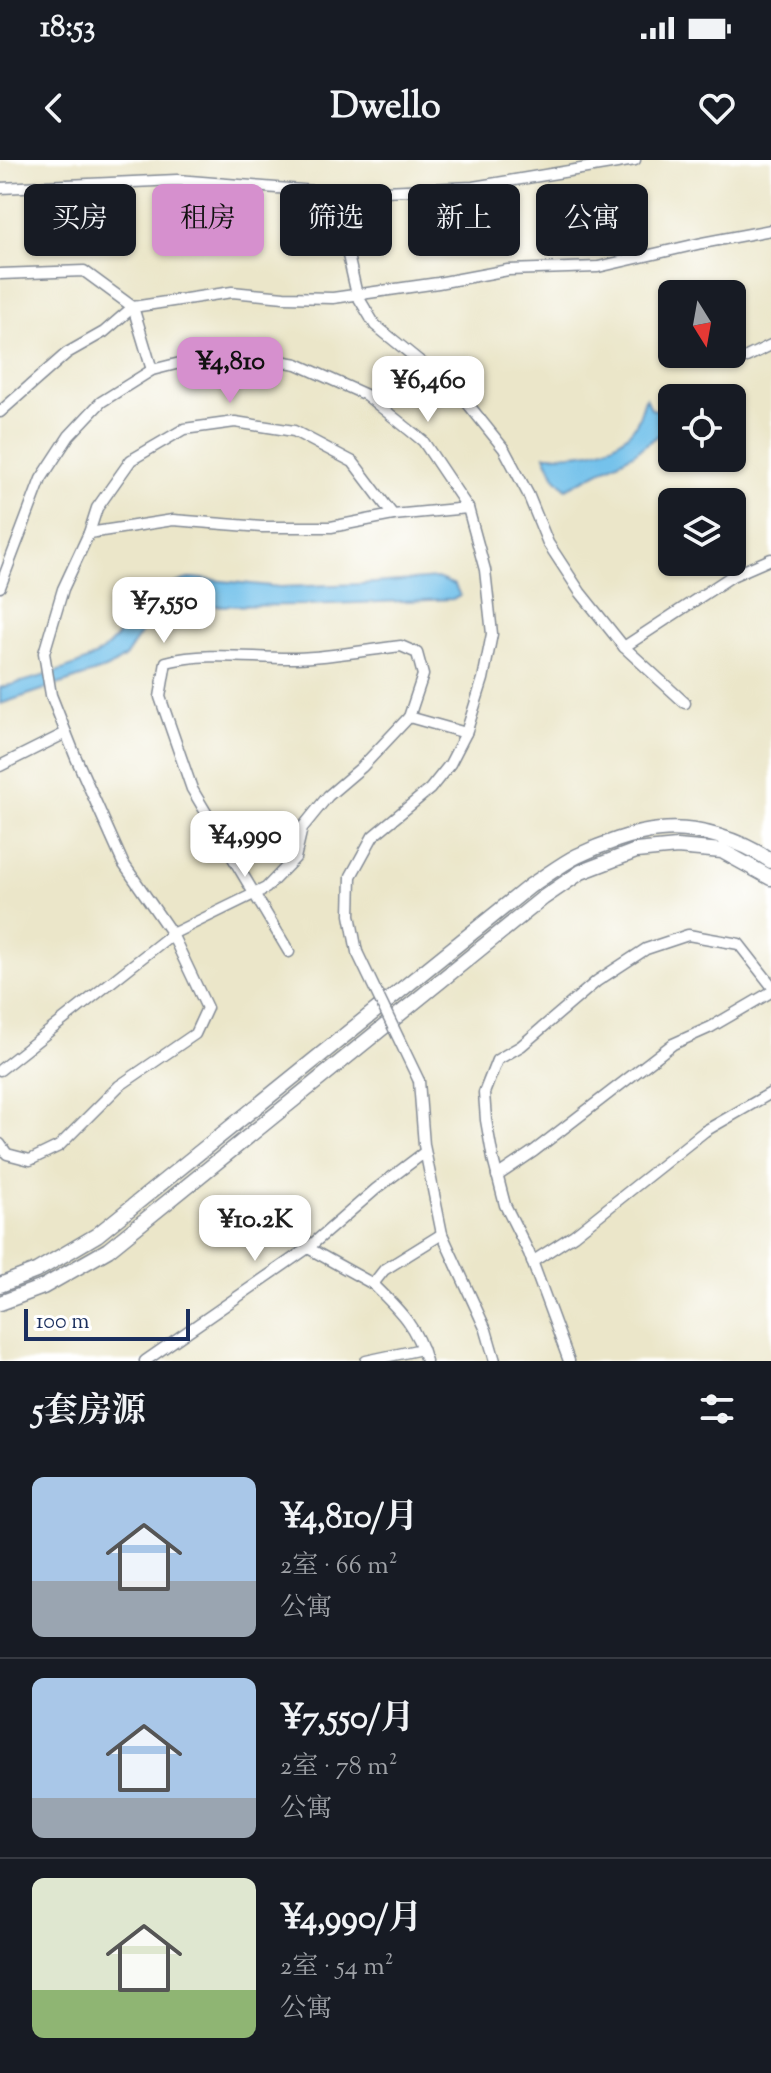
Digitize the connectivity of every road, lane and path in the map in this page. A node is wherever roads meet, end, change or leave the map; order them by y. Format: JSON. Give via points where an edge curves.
{"nodes":[{"id":1,"x":635,"y":160,"type":"edge"},
{"id":2,"x":0,"y":188,"type":"edge"},
{"id":3,"x":280,"y":188,"type":"edge"},
{"id":4,"x":392,"y":191,"type":"edge"},
{"id":5,"x":771,"y":230,"type":"edge"},
{"id":6,"x":348,"y":256,"type":"edge"},
{"id":7,"x":0,"y":274,"type":"edge"},
{"id":8,"x":357,"y":295,"type":"junction"},
{"id":9,"x":133,"y":307,"type":"junction"},
{"id":10,"x":771,"y":345,"type":"edge"},
{"id":11,"x":746,"y":357,"type":"edge"},
{"id":12,"x":152,"y":370,"type":"junction"},
{"id":13,"x":0,"y":412,"type":"edge"},
{"id":14,"x":468,"y":508,"type":"junction"},
{"id":15,"x":393,"y":515,"type":"junction"},
{"id":16,"x":89,"y":533,"type":"junction"},
{"id":17,"x":771,"y":559,"type":"edge"},
{"id":18,"x":0,"y":587,"type":"edge"},
{"id":19,"x":624,"y":647,"type":"junction"},
{"id":20,"x":685,"y":703,"type":"dead end"},
{"id":21,"x":409,"y":717,"type":"junction"},
{"id":22,"x":66,"y":733,"type":"junction"},
{"id":23,"x":466,"y":733,"type":"junction"},
{"id":24,"x":0,"y":766,"type":"edge"},
{"id":25,"x":771,"y":861,"type":"edge"},
{"id":26,"x":771,"y":878,"type":"edge"},
{"id":27,"x":255,"y":893,"type":"junction"},
{"id":28,"x":172,"y":934,"type":"junction"},
{"id":29,"x":289,"y":952,"type":"dead end"},
{"id":30,"x":771,"y":985,"type":"edge"},
{"id":31,"x":771,"y":992,"type":"edge"},
{"id":32,"x":0,"y":1070,"type":"edge"},
{"id":33,"x":771,"y":1093,"type":"edge"},
{"id":34,"x":0,"y":1144,"type":"edge"},
{"id":35,"x":425,"y":1152,"type":"junction"},
{"id":36,"x":497,"y":1176,"type":"junction"},
{"id":37,"x":442,"y":1234,"type":"junction"},
{"id":38,"x":308,"y":1248,"type":"junction"},
{"id":39,"x":532,"y":1262,"type":"junction"},
{"id":40,"x":373,"y":1284,"type":"junction"},
{"id":41,"x":0,"y":1285,"type":"edge"},
{"id":42,"x":0,"y":1303,"type":"edge"},
{"id":43,"x":422,"y":1349,"type":"junction"},
{"id":44,"x":145,"y":1361,"type":"edge"},
{"id":45,"x":366,"y":1361,"type":"edge"},
{"id":46,"x":426,"y":1361,"type":"edge"},
{"id":47,"x":495,"y":1361,"type":"edge"},
{"id":48,"x":569,"y":1361,"type":"edge"}],
"edges":[{"from":1,"to":4,"type":"street","via":[[473,187]]},
{"from":2,"to":3,"type":"street","via":[[177,180]]},
{"from":5,"to":8,"type":"street","via":[[598,267],[508,270]]},
{"from":6,"to":8,"type":"street"},
{"from":7,"to":9,"type":"street","via":[[84,271]]},
{"from":8,"to":9,"type":"street","via":[[232,292]]},
{"from":8,"to":19,"type":"street","via":[[375,325],[460,394],[504,449],[548,543]]},
{"from":9,"to":12,"type":"street"},
{"from":9,"to":13,"type":"street","via":[[67,353]]},
{"from":10,"to":11,"type":"street"},
{"from":12,"to":14,"type":"street","via":[[246,355],[297,364],[366,395],[423,441]]},
{"from":12,"to":18,"type":"street","via":[[101,402],[69,436],[41,479]]},
{"from":14,"to":15,"type":"street"},
{"from":14,"to":23,"type":"street","via":[[485,570],[492,634]]},
{"from":15,"to":16,"type":"street","via":[[331,527],[173,520]]},
{"from":15,"to":16,"type":"street","via":[[353,462],[294,431],[235,422],[184,429],[131,460],[97,508]]},
{"from":16,"to":22,"type":"street","via":[[63,589],[44,653],[51,695]]},
{"from":17,"to":19,"type":"street","via":[[732,576]]},
{"from":19,"to":20,"type":"street"},
{"from":21,"to":23,"type":"street"},
{"from":21,"to":27,"type":"street","via":[[328,796],[302,828],[295,858]]},
{"from":21,"to":27,"type":"street","via":[[423,675],[417,653],[401,646],[298,658],[226,656],[166,662],[160,697],[192,789]]},
{"from":22,"to":24,"type":"street"},
{"from":22,"to":28,"type":"street","via":[[123,863]]},
{"from":23,"to":35,"type":"street","bridge":true,"via":[[430,789],[373,836],[351,876],[350,915],[357,952],[419,1081]]},
{"from":25,"to":41,"type":"street","via":[[701,831],[660,830],[576,856],[530,886],[97,1235],[36,1271]]},
{"from":26,"to":42,"type":"street","via":[[722,851],[677,847],[636,851],[581,872],[108,1250],[43,1287]]},
{"from":27,"to":28,"type":"street"},
{"from":27,"to":29,"type":"street"},
{"from":28,"to":32,"type":"street"},
{"from":28,"to":34,"type":"street","via":[[207,1008],[195,1034],[119,1086],[59,1146],[30,1160],[7,1154]]},
{"from":30,"to":36,"type":"street","via":[[739,944],[688,935],[646,949],[597,981],[497,1060],[484,1093]]},
{"from":31,"to":36,"type":"street","via":[[673,1044]]},
{"from":33,"to":39,"type":"street","via":[[705,1131]]},
{"from":35,"to":37,"type":"street"},
{"from":35,"to":38,"type":"street"},
{"from":36,"to":39,"type":"street"},
{"from":37,"to":40,"type":"street","via":[[384,1270]]},
{"from":37,"to":47,"type":"street"},
{"from":38,"to":40,"type":"street"},
{"from":38,"to":44,"type":"street"},
{"from":39,"to":48,"type":"street"},
{"from":40,"to":43,"type":"street","via":[[406,1317]]},
{"from":43,"to":45,"type":"street"},
{"from":43,"to":46,"type":"street"}]}
